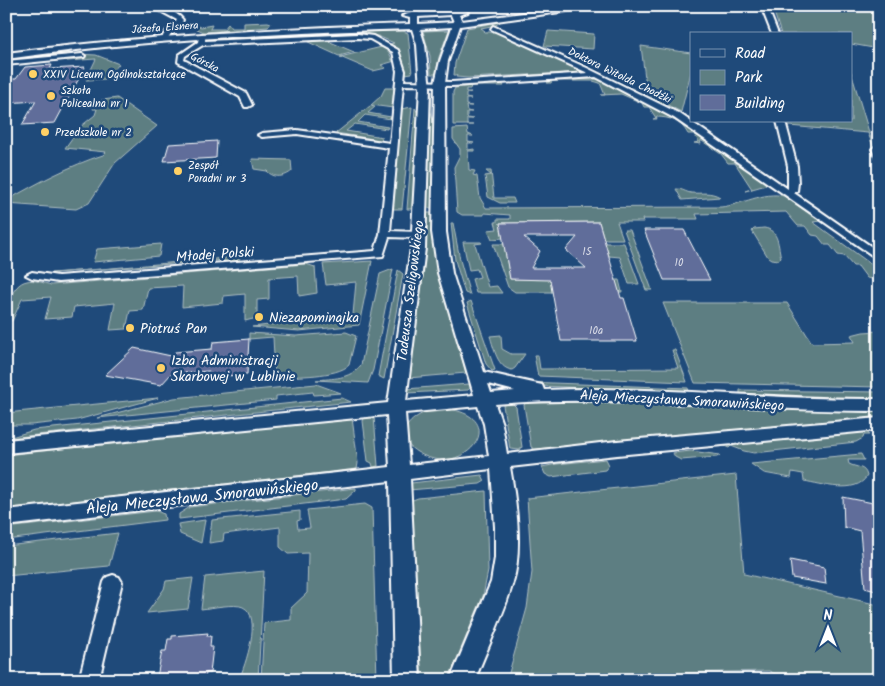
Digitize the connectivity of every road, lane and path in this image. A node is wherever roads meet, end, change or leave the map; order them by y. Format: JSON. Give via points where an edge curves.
{"nodes":[{"id":1,"x":154,"y":6,"type":"edge"},
{"id":2,"x":417,"y":6,"type":"edge"},
{"id":3,"x":599,"y":6,"type":"edge"},
{"id":4,"x":764,"y":6,"type":"edge"},
{"id":5,"x":453,"y":9,"type":"edge"},
{"id":6,"x":563,"y":9,"type":"junction"},
{"id":7,"x":415,"y":15,"type":"junction"},
{"id":8,"x":397,"y":18,"type":"dead end"},
{"id":9,"x":388,"y":19,"type":"dead end"},
{"id":10,"x":457,"y":24,"type":"junction"},
{"id":11,"x":415,"y":27,"type":"junction"},
{"id":12,"x":493,"y":28,"type":"dead end"},
{"id":13,"x":774,"y":32,"type":"edge"},
{"id":14,"x":165,"y":38,"type":"junction"},
{"id":15,"x":202,"y":38,"type":"junction"},
{"id":16,"x":6,"y":55,"type":"edge"},
{"id":17,"x":82,"y":56,"type":"dead end"},
{"id":18,"x":6,"y":63,"type":"edge"},
{"id":19,"x":597,"y":75,"type":"junction"},
{"id":20,"x":400,"y":83,"type":"junction"},
{"id":21,"x":432,"y":83,"type":"junction"},
{"id":22,"x":248,"y":105,"type":"dead end"},
{"id":23,"x":781,"y":122,"type":"edge"},
{"id":24,"x":262,"y":135,"type":"dead end"},
{"id":25,"x":394,"y":146,"type":"junction"},
{"id":26,"x":788,"y":192,"type":"junction"},
{"id":27,"x":385,"y":234,"type":"junction"},
{"id":28,"x":419,"y":234,"type":"junction"},
{"id":29,"x":879,"y":257,"type":"edge"},
{"id":30,"x":32,"y":275,"type":"dead end"},
{"id":31,"x":477,"y":376,"type":"junction"},
{"id":32,"x":580,"y":395,"type":"junction"},
{"id":33,"x":485,"y":400,"type":"junction"},
{"id":34,"x":879,"y":405,"type":"edge"},
{"id":35,"x":396,"y":408,"type":"junction"},
{"id":36,"x":879,"y":424,"type":"edge"},
{"id":37,"x":7,"y":447,"type":"edge"},
{"id":38,"x":500,"y":462,"type":"junction"},
{"id":39,"x":399,"y":474,"type":"junction"},
{"id":40,"x":6,"y":518,"type":"edge"},
{"id":41,"x":113,"y":582,"type":"dead end"},
{"id":42,"x":89,"y":680,"type":"edge"},
{"id":43,"x":408,"y":680,"type":"edge"},
{"id":44,"x":462,"y":680,"type":"edge"}],
"edges":[{"from":1,"to":14,"type":"street","via":[[180,19]]},
{"from":2,"to":7,"type":"street","name":"Tadeusza Szeligowskiego"},
{"from":3,"to":6,"type":"street"},
{"from":4,"to":13,"type":"street"},
{"from":5,"to":6,"type":"street","via":[[473,12]]},
{"from":5,"to":7,"type":"street"},
{"from":5,"to":10,"type":"street"},
{"from":6,"to":10,"type":"street","name":"Józefa Elsnera"},
{"from":7,"to":8,"type":"street"},
{"from":7,"to":11,"type":"street","name":"Tadeusza Szeligowskiego"},
{"from":9,"to":15,"type":"street","name":"Józefa Elsnera"},
{"from":10,"to":11,"type":"street","name":"Józefa Elsnera"},
{"from":10,"to":21,"type":"street","name":"Tadeusza Szeligowskiego"},
{"from":11,"to":15,"type":"street","name":"Józefa Elsnera"},
{"from":11,"to":21,"type":"street","name":"Tadeusza Szeligowskiego"},
{"from":12,"to":19,"type":"street","name":"Doktora Witolda Chodźki"},
{"from":14,"to":15,"type":"street","name":"Józefa Elsnera"},
{"from":14,"to":16,"type":"street","name":"Józefa Elsnera"},
{"from":15,"to":20,"type":"street","name":"Młodej Polski","via":[[371,37],[398,54]]},
{"from":15,"to":22,"type":"street","name":"Górska","via":[[182,55],[180,61],[243,95]]},
{"from":17,"to":18,"type":"street"},
{"from":19,"to":21,"type":"street"},
{"from":19,"to":26,"type":"street","name":"Doktora Witolda Chodźki","via":[[686,121]]},
{"from":20,"to":21,"type":"street"},
{"from":20,"to":25,"type":"street","name":"Młodej Polski"},
{"from":21,"to":28,"type":"street","name":"Tadeusza Szeligowskiego"},
{"from":21,"to":31,"type":"street","name":"Tadeusza Szeligowskiego","via":[[440,243],[445,273]]},
{"from":23,"to":26,"type":"street","via":[[793,184],[792,191]]},
{"from":24,"to":25,"type":"street","via":[[297,132]]},
{"from":25,"to":27,"type":"street","name":"Młodej Polski"},
{"from":26,"to":29,"type":"street","name":"Doktora Witolda Chodźki"},
{"from":27,"to":28,"type":"street"},
{"from":27,"to":30,"type":"street","name":"Młodej Polski","via":[[379,254],[58,279]]},
{"from":28,"to":35,"type":"street","name":"Tadeusza Szeligowskiego"},
{"from":31,"to":32,"type":"street","via":[[515,386]]},
{"from":31,"to":33,"type":"street","name":"Tadeusza Szeligowskiego"},
{"from":32,"to":33,"type":"street","name":"Aleja Mieczysława Smorawińskiego"},
{"from":32,"to":34,"type":"street","name":"Aleja Mieczysława Smorawińskiego","via":[[809,406]]},
{"from":33,"to":35,"type":"street","name":"Aleja Mieczysława Smorawińskiego"},
{"from":33,"to":38,"type":"street","name":"Tadeusza Szeligowskiego"},
{"from":35,"to":37,"type":"street"},
{"from":35,"to":39,"type":"street","name":"Tadeusza Szeligowskiego"},
{"from":36,"to":38,"type":"street","name":"Aleja Mieczysława Smorawińskiego","via":[[681,441]]},
{"from":38,"to":39,"type":"street","name":"Aleja Mieczysława Smorawińskiego"},
{"from":38,"to":44,"type":"street","via":[[506,527],[505,570]]},
{"from":39,"to":40,"type":"street","name":"Aleja Mieczysława Smorawińskiego"},
{"from":39,"to":43,"type":"street"},
{"from":41,"to":42,"type":"street"}]}
